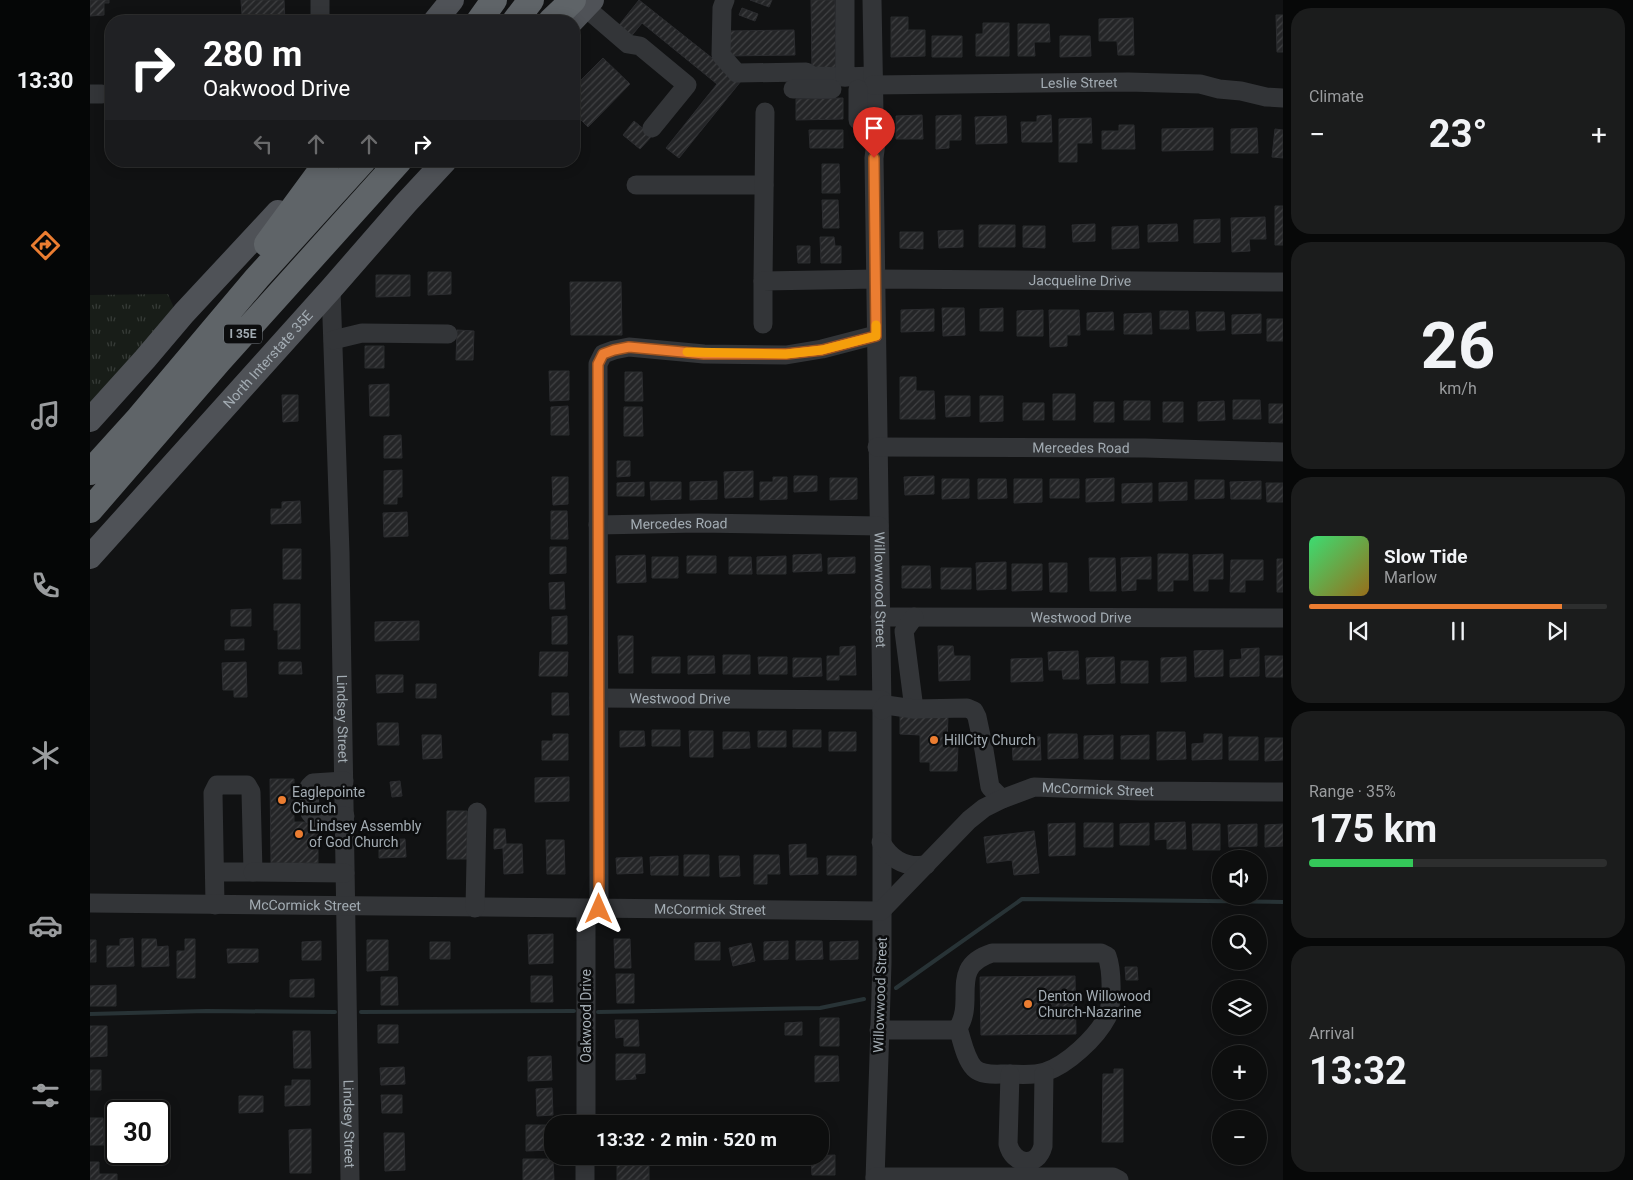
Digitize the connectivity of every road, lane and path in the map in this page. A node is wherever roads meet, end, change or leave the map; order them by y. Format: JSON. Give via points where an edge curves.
{"nodes":[{"id":1,"x":320,"y":0,"type":"edge"},
{"id":2,"x":452,"y":0,"type":"edge"},
{"id":3,"x":494,"y":0,"type":"edge"},
{"id":4,"x":532,"y":0,"type":"edge"},
{"id":5,"x":725,"y":0,"type":"edge"},
{"id":6,"x":845,"y":0,"type":"edge"},
{"id":7,"x":872,"y":0,"type":"edge"},
{"id":8,"x":581,"y":7,"type":"edge"},
{"id":9,"x":320,"y":15,"type":"edge"},
{"id":10,"x":440,"y":15,"type":"edge"},
{"id":11,"x":483,"y":15,"type":"edge"},
{"id":12,"x":520,"y":15,"type":"edge"},
{"id":13,"x":564,"y":15,"type":"edge"},
{"id":14,"x":864,"y":83,"type":"junction"},
{"id":15,"x":793,"y":89,"type":"dead end"},
{"id":16,"x":1283,"y":98,"type":"edge"},
{"id":17,"x":764,"y":112,"type":"dead end"},
{"id":18,"x":858,"y":120,"type":"dead end"},
{"id":19,"x":652,"y":128,"type":"dead end"},
{"id":20,"x":316,"y":167,"type":"edge"},
{"id":21,"x":324,"y":167,"type":"edge"},
{"id":22,"x":358,"y":167,"type":"edge"},
{"id":23,"x":394,"y":167,"type":"edge"},
{"id":24,"x":439,"y":167,"type":"edge"},
{"id":25,"x":636,"y":185,"type":"dead end"},
{"id":26,"x":764,"y":185,"type":"junction"},
{"id":27,"x":876,"y":279,"type":"junction"},
{"id":28,"x":763,"y":281,"type":"junction"},
{"id":29,"x":1283,"y":282,"type":"edge"},
{"id":30,"x":331,"y":289,"type":"junction"},
{"id":31,"x":763,"y":324,"type":"dead end"},
{"id":32,"x":448,"y":334,"type":"dead end"},
{"id":33,"x":876,"y":336,"type":"junction"},
{"id":34,"x":333,"y":340,"type":"junction"},
{"id":35,"x":196,"y":349,"type":"junction"},
{"id":36,"x":90,"y":420,"type":"edge"},
{"id":37,"x":878,"y":447,"type":"junction"},
{"id":38,"x":1283,"y":452,"type":"edge"},
{"id":39,"x":90,"y":472,"type":"edge"},
{"id":40,"x":90,"y":509,"type":"edge"},
{"id":41,"x":598,"y":525,"type":"junction"},
{"id":42,"x":879,"y":526,"type":"junction"},
{"id":43,"x":90,"y":557,"type":"edge"},
{"id":44,"x":880,"y":617,"type":"junction"},
{"id":45,"x":914,"y":617,"type":"junction"},
{"id":46,"x":1283,"y":618,"type":"edge"},
{"id":47,"x":599,"y":698,"type":"junction"},
{"id":48,"x":882,"y":705,"type":"junction"},
{"id":49,"x":914,"y":709,"type":"junction"},
{"id":50,"x":344,"y":781,"type":"junction"},
{"id":51,"x":1283,"y":792,"type":"edge"},
{"id":52,"x":1002,"y":799,"type":"junction"},
{"id":53,"x":477,"y":812,"type":"dead end"},
{"id":54,"x":344,"y":816,"type":"junction"},
{"id":55,"x":881,"y":842,"type":"junction"},
{"id":56,"x":926,"y":865,"type":"junction"},
{"id":57,"x":215,"y":872,"type":"junction"},
{"id":58,"x":253,"y":872,"type":"junction"},
{"id":59,"x":345,"y":872,"type":"junction"},
{"id":60,"x":90,"y":903,"type":"edge"},
{"id":61,"x":216,"y":905,"type":"junction"},
{"id":62,"x":346,"y":906,"type":"junction"},
{"id":63,"x":475,"y":908,"type":"junction"},
{"id":64,"x":592,"y":909,"type":"junction"},
{"id":65,"x":881,"y":911,"type":"junction"},
{"id":66,"x":958,"y":1028,"type":"junction"},
{"id":67,"x":879,"y":1030,"type":"junction"},
{"id":68,"x":1044,"y":1073,"type":"junction"},
{"id":69,"x":1010,"y":1074,"type":"junction"},
{"id":70,"x":586,"y":1115,"type":"edge"},
{"id":71,"x":585,"y":1165,"type":"edge"},
{"id":72,"x":875,"y":1179,"type":"edge"},
{"id":73,"x":350,"y":1180,"type":"edge"},
{"id":74,"x":585,"y":1180,"type":"edge"},
{"id":75,"x":1119,"y":1180,"type":"edge"}],
"edges":[{"from":1,"to":9,"type":"street"},
{"from":2,"to":10,"type":"main road"},
{"from":3,"to":11,"type":"highway"},
{"from":4,"to":12,"type":"highway"},
{"from":5,"to":14,"type":"street","via":[[721,55],[737,73],[806,72],[812,76]]},
{"from":6,"to":14,"type":"street"},
{"from":7,"to":14,"type":"street","name":"Willowwood Street"},
{"from":8,"to":13,"type":"highway"},
{"from":8,"to":19,"type":"street","via":[[628,44],[640,46],[688,85]]},
{"from":14,"to":15,"type":"street"},
{"from":14,"to":16,"type":"street","name":"Leslie Street","via":[[1200,84],[1266,98]]},
{"from":14,"to":18,"type":"street"},
{"from":14,"to":27,"type":"street","name":"Willowwood Street","via":[[876,142]]},
{"from":17,"to":26,"type":"street"},
{"from":20,"to":36,"type":"main road"},
{"from":21,"to":35,"type":"highway","via":[[208,320]]},
{"from":22,"to":35,"type":"highway","number":"I 35E"},
{"from":23,"to":40,"type":"highway","number":"I 35E"},
{"from":24,"to":30,"type":"main road","name":"North Interstate 35E"},
{"from":25,"to":26,"type":"street"},
{"from":26,"to":28,"type":"street"},
{"from":27,"to":28,"type":"street","name":"Jacqueline Drive"},
{"from":27,"to":29,"type":"street","name":"Jacqueline Drive"},
{"from":27,"to":33,"type":"street","name":"Willowwood Street"},
{"from":28,"to":31,"type":"street"},
{"from":30,"to":34,"type":"street","name":"Lindsey Street"},
{"from":30,"to":43,"type":"main road","name":"North Interstate 35E"},
{"from":32,"to":34,"type":"street","via":[[362,333]]},
{"from":33,"to":37,"type":"street","name":"Willowwood Street"},
{"from":33,"to":41,"type":"street","name":"Oakwood Drive","via":[[822,350],[786,354],[704,354],[629,347],[603,354],[598,364]]},
{"from":34,"to":50,"type":"street","name":"Lindsey Street"},
{"from":35,"to":39,"type":"highway","number":"I 35E"},
{"from":37,"to":38,"type":"street","name":"Mercedes Road"},
{"from":37,"to":42,"type":"street","name":"Willowwood Street"},
{"from":41,"to":42,"type":"street","name":"Mercedes Road"},
{"from":41,"to":47,"type":"street","name":"Oakwood Drive"},
{"from":42,"to":44,"type":"street","name":"Willowwood Street"},
{"from":44,"to":45,"type":"street","name":"Westwood Drive"},
{"from":44,"to":48,"type":"street","name":"Willowwood Street"},
{"from":45,"to":46,"type":"street","name":"Westwood Drive"},
{"from":45,"to":49,"type":"street","via":[[904,631]]},
{"from":47,"to":48,"type":"street","name":"Westwood Drive"},
{"from":47,"to":64,"type":"street","name":"Oakwood Drive"},
{"from":48,"to":49,"type":"street","name":"Westwood Drive"},
{"from":48,"to":55,"type":"street","name":"Willowwood Street"},
{"from":49,"to":52,"type":"street","via":[[967,708],[974,711],[990,787]]},
{"from":50,"to":54,"type":"street","name":"Lindsey Street"},
{"from":50,"to":54,"type":"street","via":[[313,783],[309,787],[310,813],[313,816]]},
{"from":51,"to":52,"type":"street","name":"McCormick Street","via":[[1034,787]]},
{"from":52,"to":56,"type":"street","name":"McCormick Street","via":[[969,820]]},
{"from":53,"to":63,"type":"street"},
{"from":54,"to":59,"type":"street","name":"Lindsey Street"},
{"from":55,"to":56,"type":"street","via":[[898,861],[912,866]]},
{"from":55,"to":65,"type":"street","name":"Willowwood Street"},
{"from":56,"to":65,"type":"street","name":"McCormick Street"},
{"from":57,"to":58,"type":"street"},
{"from":57,"to":58,"type":"street","via":[[213,793],[217,785],[247,785],[251,792]]},
{"from":57,"to":61,"type":"street"},
{"from":58,"to":59,"type":"street"},
{"from":59,"to":62,"type":"street","name":"Lindsey Street"},
{"from":60,"to":61,"type":"street","name":"McCormick Street"},
{"from":61,"to":62,"type":"street","name":"McCormick Street"},
{"from":62,"to":63,"type":"street","name":"McCormick Street"},
{"from":62,"to":73,"type":"street","name":"Lindsey Street"},
{"from":63,"to":64,"type":"street","name":"McCormick Street"},
{"from":64,"to":65,"type":"street","name":"McCormick Street"},
{"from":64,"to":70,"type":"street","name":"Oakwood Drive"},
{"from":65,"to":67,"type":"street","name":"Willowwood Street"},
{"from":66,"to":67,"type":"street"},
{"from":66,"to":68,"type":"street","via":[[965,1012],[965,979],[972,964],[980,957],[992,953],[1101,953],[1107,956],[1110,964],[1110,1007],[1107,1016],[1082,1049]]},
{"from":66,"to":69,"type":"street","via":[[974,1068],[987,1074]]},
{"from":67,"to":72,"type":"street","name":"Willowwood Street"},
{"from":68,"to":69,"type":"street"},
{"from":68,"to":69,"type":"street","via":[[1042,1146],[1038,1158],[1033,1161],[1014,1158],[1008,1144]]},
{"from":71,"to":74,"type":"street"},
{"from":72,"to":75,"type":"street","via":[[1113,1177]]}]}
